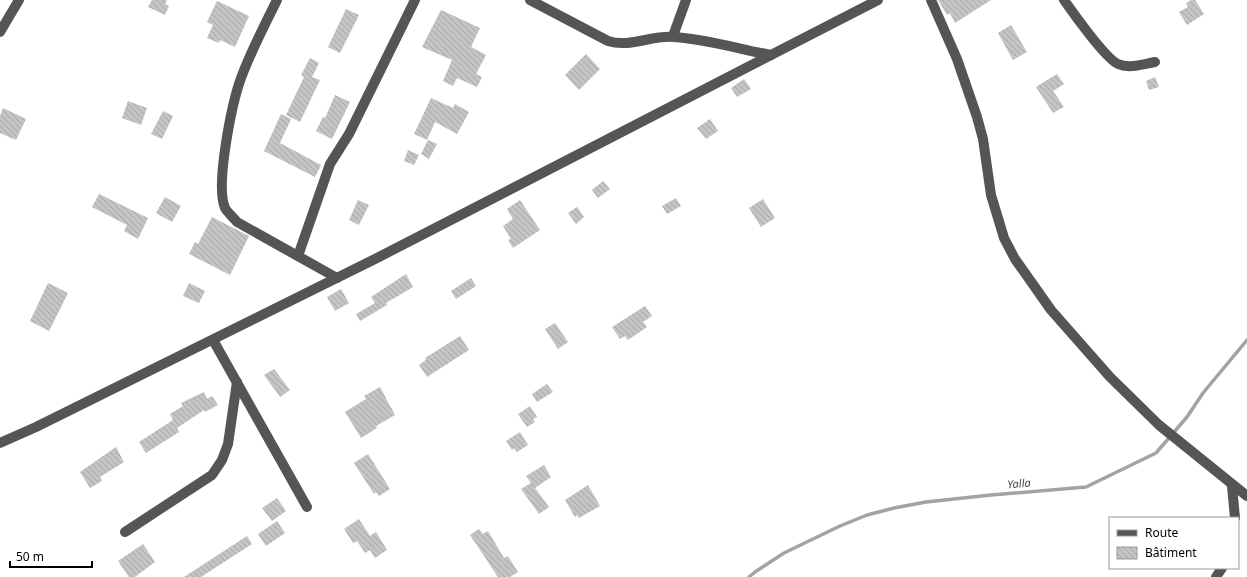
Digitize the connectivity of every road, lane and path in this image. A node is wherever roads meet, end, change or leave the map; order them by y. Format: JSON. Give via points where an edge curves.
{"nodes":[{"id":1,"x":19,"y":0,"type":"edge"},
{"id":2,"x":276,"y":0,"type":"edge"},
{"id":3,"x":415,"y":0,"type":"edge"},
{"id":4,"x":530,"y":0,"type":"edge"},
{"id":5,"x":686,"y":0,"type":"edge"},
{"id":6,"x":878,"y":0,"type":"edge"},
{"id":7,"x":931,"y":0,"type":"edge"},
{"id":8,"x":1064,"y":0,"type":"edge"},
{"id":9,"x":0,"y":32,"type":"edge"},
{"id":10,"x":673,"y":36,"type":"junction"},
{"id":11,"x":771,"y":55,"type":"junction"},
{"id":12,"x":1155,"y":62,"type":"dead end"},
{"id":13,"x":298,"y":256,"type":"junction"},
{"id":14,"x":338,"y":278,"type":"junction"},
{"id":15,"x":213,"y":340,"type":"junction"},
{"id":16,"x":237,"y":382,"type":"junction"},
{"id":17,"x":0,"y":443,"type":"edge"},
{"id":18,"x":1232,"y":486,"type":"junction"},
{"id":19,"x":1247,"y":496,"type":"edge"},
{"id":20,"x":307,"y":507,"type":"dead end"},
{"id":21,"x":1235,"y":517,"type":"edge"},
{"id":22,"x":125,"y":532,"type":"dead end"}],
"edges":[{"from":1,"to":9,"type":"street"},
{"from":2,"to":13,"type":"street","via":[[240,80],[222,169],[222,191],[226,208],[237,222]]},
{"from":3,"to":13,"type":"street","via":[[349,134],[330,164]]},
{"from":4,"to":10,"type":"street","via":[[618,44],[658,36]]},
{"from":5,"to":10,"type":"street"},
{"from":6,"to":11,"type":"street"},
{"from":7,"to":18,"type":"street","via":[[956,58],[977,117],[983,139],[991,195],[1004,238],[1015,259],[1051,310],[1110,377],[1159,425]]},
{"from":8,"to":12,"type":"street","via":[[1109,58],[1117,64],[1126,66]]},
{"from":10,"to":11,"type":"street"},
{"from":11,"to":14,"type":"street"},
{"from":13,"to":14,"type":"street"},
{"from":14,"to":15,"type":"street"},
{"from":15,"to":16,"type":"street"},
{"from":15,"to":17,"type":"street"},
{"from":16,"to":20,"type":"street"},
{"from":16,"to":22,"type":"street","via":[[228,444],[222,460],[212,475]]},
{"from":18,"to":19,"type":"street"},
{"from":18,"to":21,"type":"street"}]}
